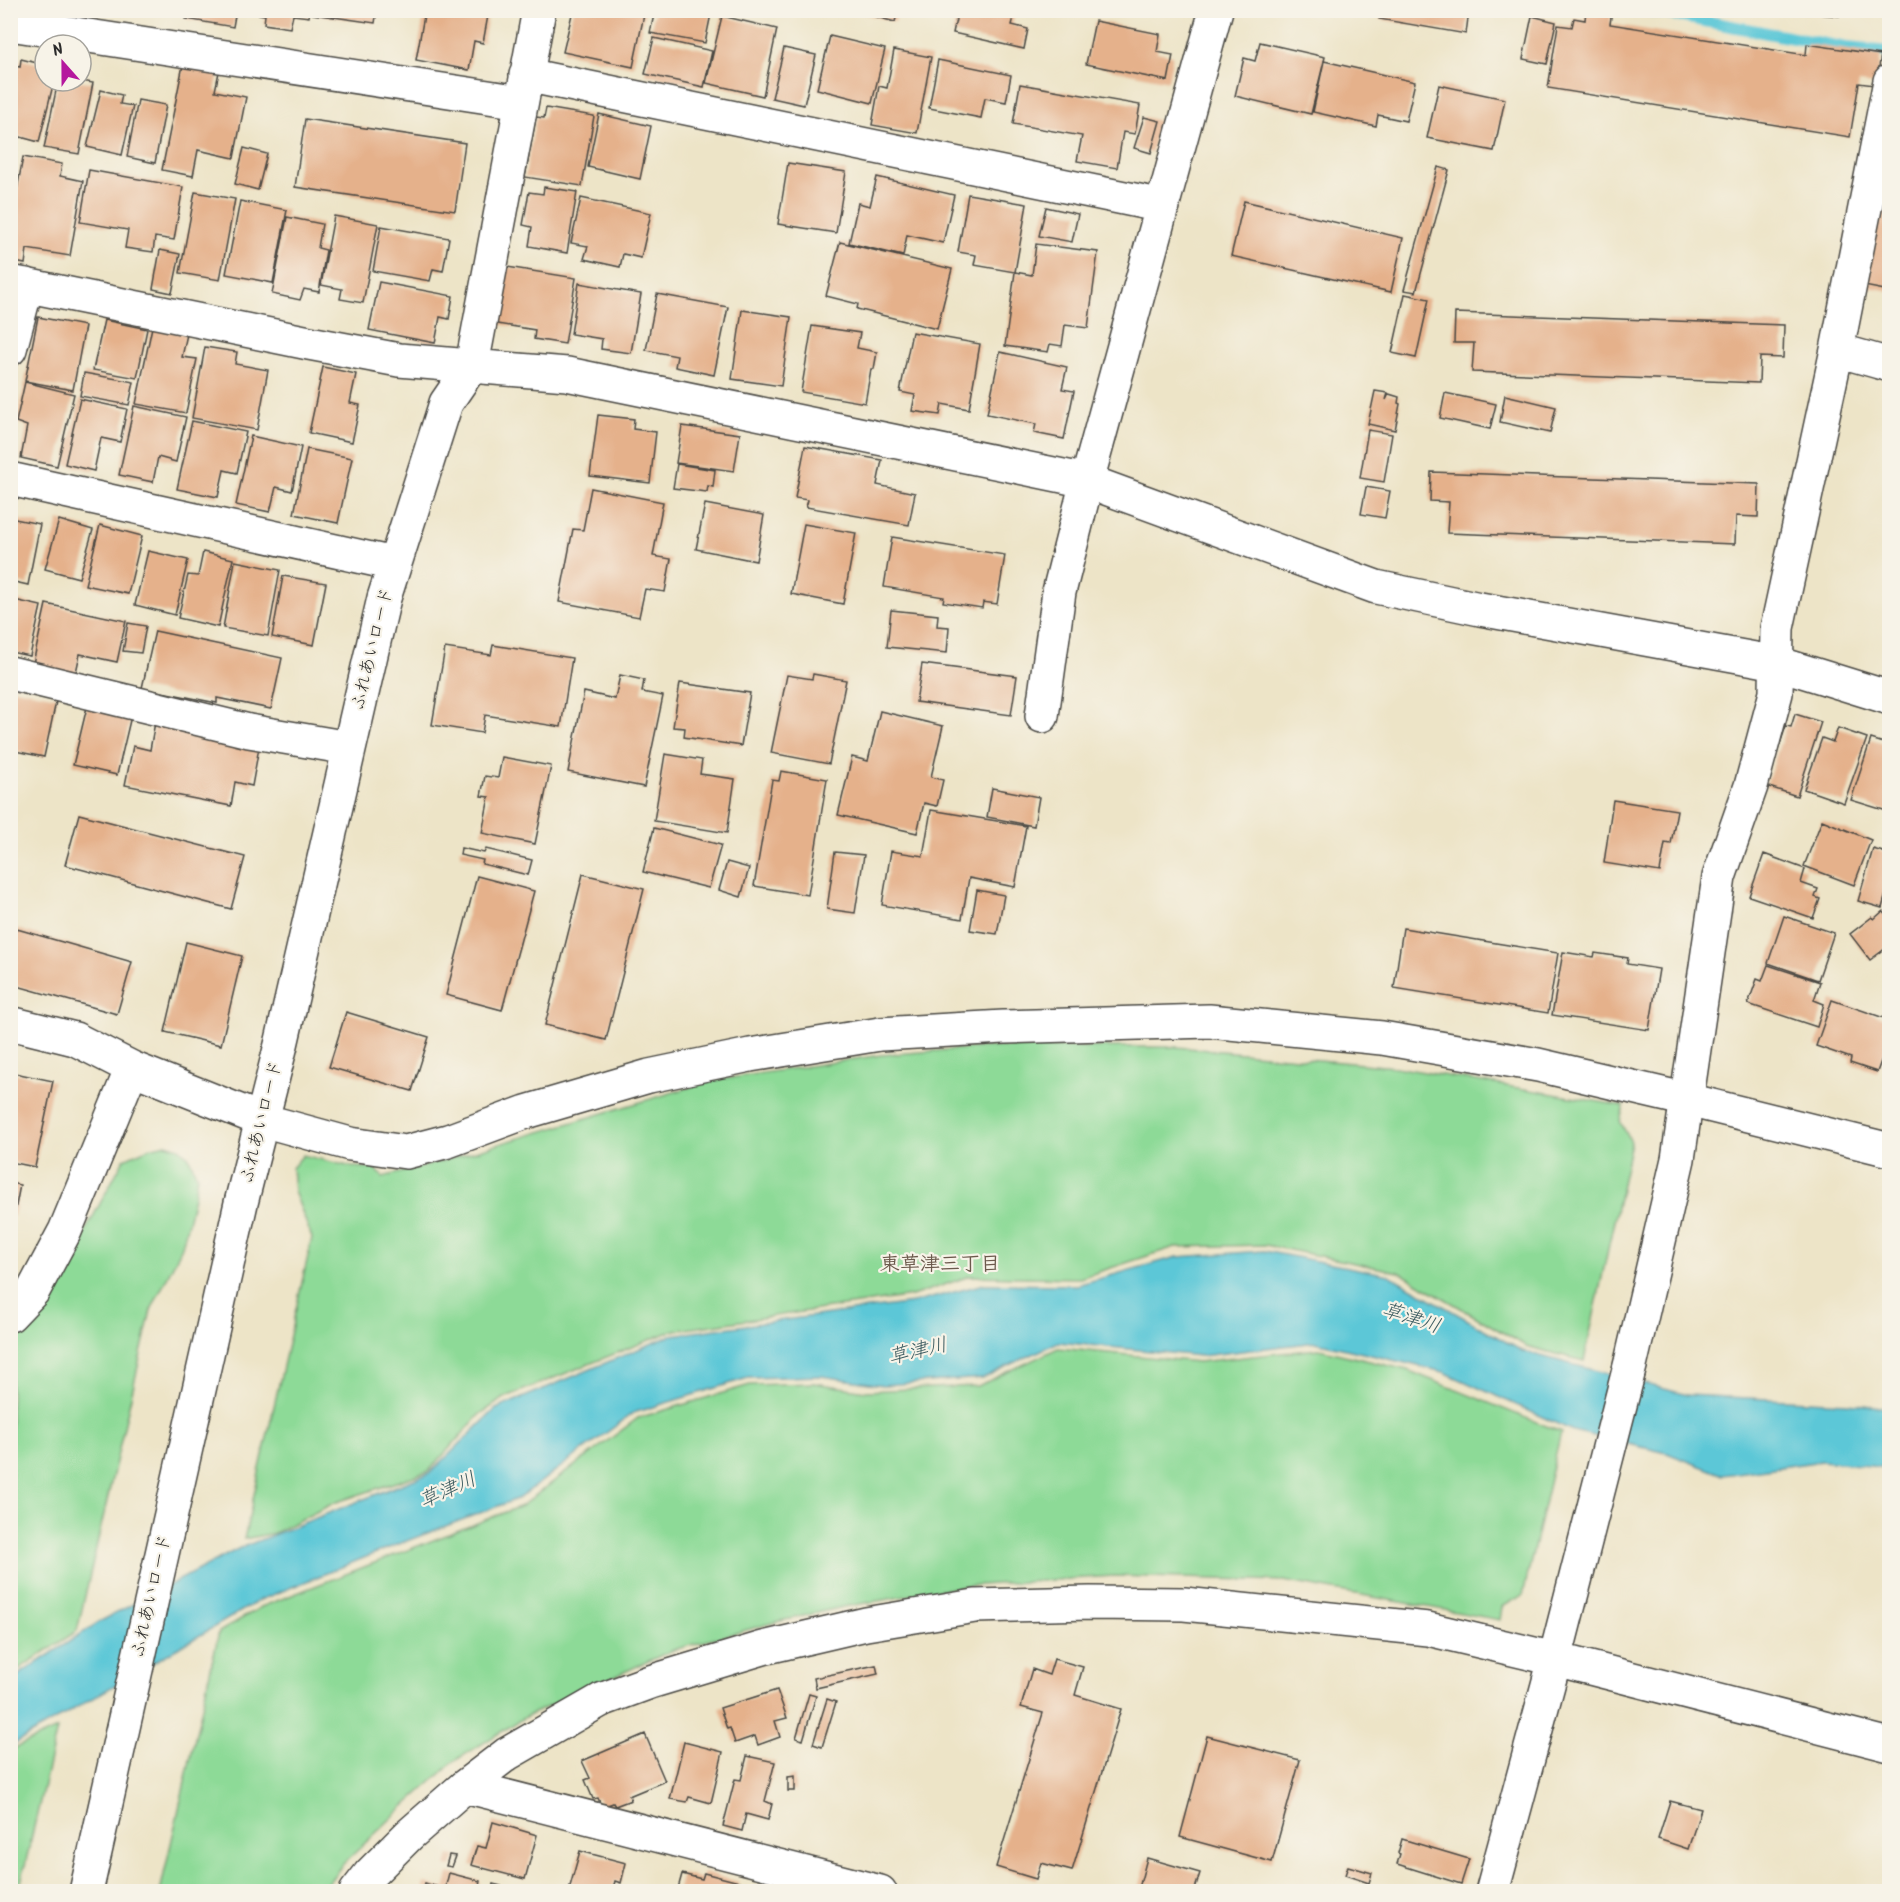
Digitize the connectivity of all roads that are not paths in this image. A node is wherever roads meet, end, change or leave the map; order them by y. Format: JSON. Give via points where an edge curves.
{"nodes":[{"id":1,"x":539,"y":10,"type":"edge"},
{"id":2,"x":1216,"y":11,"type":"edge"},
{"id":3,"x":10,"y":24,"type":"edge"},
{"id":4,"x":1890,"y":81,"type":"edge"},
{"id":5,"x":524,"y":89,"type":"junction"},
{"id":6,"x":1163,"y":206,"type":"junction"},
{"id":7,"x":19,"y":283,"type":"edge"},
{"id":8,"x":10,"y":349,"type":"edge"},
{"id":9,"x":1837,"y":350,"type":"junction"},
{"id":10,"x":472,"y":365,"type":"junction"},
{"id":11,"x":1890,"y":365,"type":"edge"},
{"id":12,"x":10,"y":479,"type":"edge"},
{"id":13,"x":1087,"y":481,"type":"junction"},
{"id":14,"x":394,"y":564,"type":"junction"},
{"id":15,"x":1777,"y":663,"type":"junction"},
{"id":16,"x":10,"y":673,"type":"edge"},
{"id":17,"x":1890,"y":698,"type":"edge"},
{"id":18,"x":1042,"y":716,"type":"dead end"},
{"id":19,"x":349,"y":748,"type":"junction"},
{"id":20,"x":10,"y":1023,"type":"edge"},
{"id":21,"x":132,"y":1068,"type":"junction"},
{"id":22,"x":1688,"y":1100,"type":"junction"},
{"id":23,"x":262,"y":1120,"type":"junction"},
{"id":24,"x":1890,"y":1150,"type":"edge"},
{"id":25,"x":10,"y":1315,"type":"edge"},
{"id":26,"x":1555,"y":1659,"type":"junction"},
{"id":27,"x":1890,"y":1745,"type":"edge"},
{"id":28,"x":465,"y":1786,"type":"junction"},
{"id":29,"x":86,"y":1892,"type":"edge"},
{"id":30,"x":356,"y":1892,"type":"edge"},
{"id":31,"x":880,"y":1892,"type":"edge"},
{"id":32,"x":1492,"y":1892,"type":"edge"}],
"edges":[{"from":1,"to":5,"type":"street"},
{"from":2,"to":6,"type":"street"},
{"from":3,"to":5,"type":"street"},
{"from":4,"to":9,"type":"street"},
{"from":5,"to":6,"type":"street"},
{"from":5,"to":10,"type":"street"},
{"from":6,"to":13,"type":"street"},
{"from":7,"to":8,"type":"street"},
{"from":7,"to":10,"type":"street","via":[[399,360]]},
{"from":9,"to":11,"type":"street"},
{"from":9,"to":15,"type":"street","via":[[1777,628]]},
{"from":10,"to":13,"type":"street","via":[[567,374]]},
{"from":10,"to":14,"type":"street","name":"ふれあいロード","via":[[446,403]]},
{"from":12,"to":14,"type":"street"},
{"from":13,"to":15,"type":"street","via":[[1376,587]]},
{"from":13,"to":18,"type":"street","via":[[1059,592]]},
{"from":14,"to":19,"type":"street","name":"ふれあいロード"},
{"from":15,"to":17,"type":"street"},
{"from":15,"to":22,"type":"street","via":[[1776,693],[1751,786],[1719,877]]},
{"from":16,"to":19,"type":"street","via":[[249,731]]},
{"from":19,"to":23,"type":"street","name":"ふれあいロード"},
{"from":20,"to":21,"type":"street","via":[[75,1039]]},
{"from":21,"to":23,"type":"street"},
{"from":21,"to":25,"type":"street","via":[[65,1231],[33,1291]]},
{"from":22,"to":23,"type":"street","via":[[1539,1065],[1382,1038],[1209,1021],[880,1034],[750,1055],[649,1076],[406,1152],[350,1144]]},
{"from":22,"to":24,"type":"street"},
{"from":22,"to":26,"type":"street","via":[[1631,1362]]},
{"from":23,"to":29,"type":"street","name":"ふれあいロード"},
{"from":26,"to":27,"type":"street"},
{"from":26,"to":28,"type":"street","via":[[1428,1629],[1265,1612],[1172,1604],[975,1606],[797,1640],[651,1682],[601,1700],[559,1723],[507,1754]]},
{"from":26,"to":32,"type":"street"},
{"from":28,"to":30,"type":"street","via":[[409,1834]]},
{"from":28,"to":31,"type":"street"}]}
